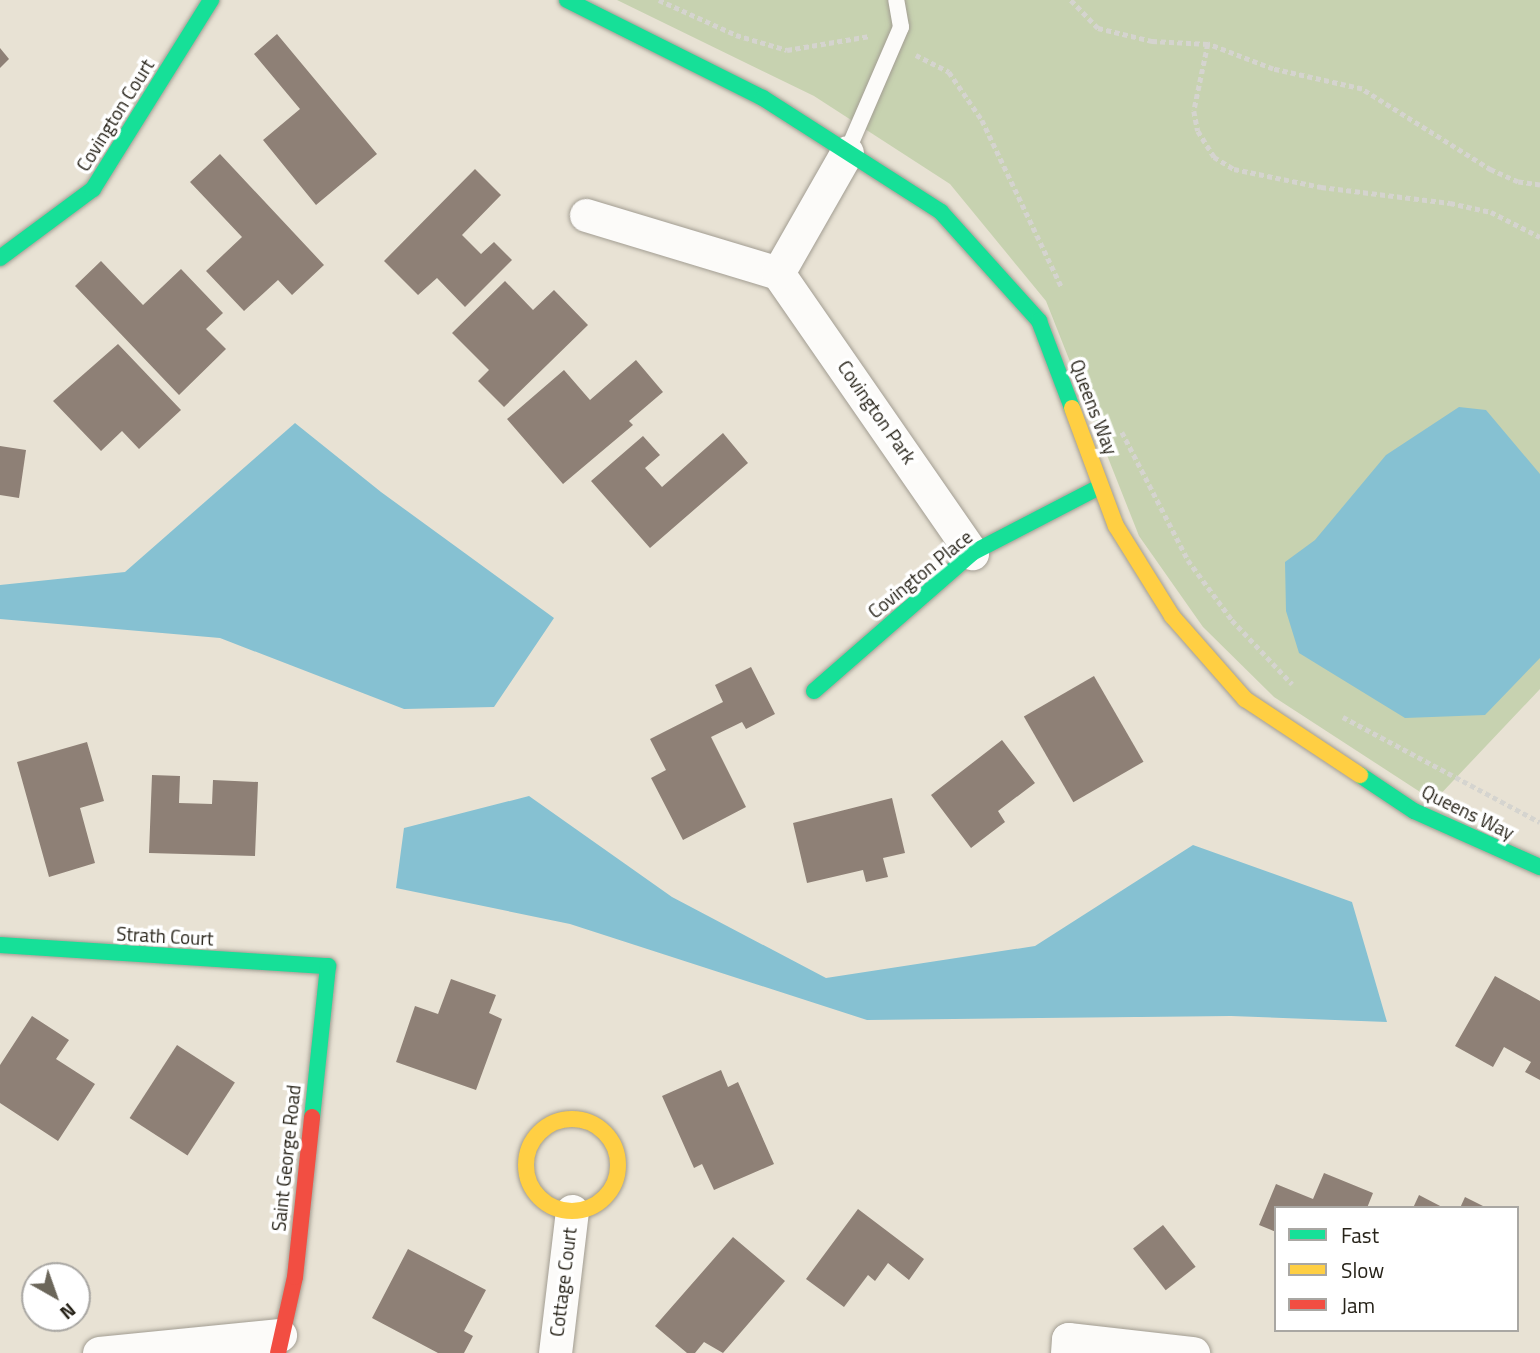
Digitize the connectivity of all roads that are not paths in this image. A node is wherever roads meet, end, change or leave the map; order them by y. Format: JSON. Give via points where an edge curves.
{"nodes":[{"id":1,"x":211,"y":0,"type":"edge"},
{"id":2,"x":567,"y":0,"type":"edge"},
{"id":3,"x":896,"y":0,"type":"edge"},
{"id":4,"x":847,"y":152,"type":"junction"},
{"id":5,"x":586,"y":215,"type":"dead end"},
{"id":6,"x":0,"y":258,"type":"edge"},
{"id":7,"x":778,"y":273,"type":"junction"},
{"id":8,"x":1101,"y":486,"type":"junction"},
{"id":9,"x":972,"y":553,"type":"junction"},
{"id":10,"x":814,"y":691,"type":"dead end"},
{"id":11,"x":1540,"y":867,"type":"edge"},
{"id":12,"x":0,"y":945,"type":"edge"},
{"id":13,"x":328,"y":966,"type":"joint"},
{"id":14,"x":572,"y":1211,"type":"junction"},
{"id":15,"x":279,"y":1344,"type":"edge"},
{"id":16,"x":99,"y":1353,"type":"edge"},
{"id":17,"x":555,"y":1353,"type":"edge"},
{"id":18,"x":1067,"y":1353,"type":"edge"},
{"id":19,"x":1193,"y":1353,"type":"edge"}],
"edges":[{"from":1,"to":6,"type":"street","name":"Covington Court","via":[[93,189]]},
{"from":2,"to":4,"type":"street","name":"Queens Way","via":[[763,98]]},
{"from":3,"to":4,"type":"lane","via":[[901,27]]},
{"from":4,"to":7,"type":"street"},
{"from":4,"to":8,"type":"street","name":"Queens Way","via":[[941,212],[1039,321]]},
{"from":5,"to":7,"type":"street"},
{"from":7,"to":9,"type":"street","name":"Covington Park"},
{"from":8,"to":9,"type":"street","name":"Covington Place"},
{"from":8,"to":11,"type":"street","name":"Queens Way","via":[[1116,526],[1172,616],[1245,699],[1414,811],[1496,852]]},
{"from":9,"to":10,"type":"street","name":"Covington Place"},
{"from":12,"to":13,"type":"street","name":"Strath Court"},
{"from":13,"to":15,"type":"street","name":"Saint George Road","via":[[295,1277]]},
{"from":14,"to":14,"type":"street","name":"Cottage Court","via":[[590,1208],[605,1197],[616,1182],[619,1164],[606,1132],[590,1121],[572,1118],[555,1121],[539,1132],[525,1165],[539,1198],[554,1208]]},
{"from":14,"to":17,"type":"street","name":"Cottage Court"},
{"from":15,"to":16,"type":"street"},
{"from":18,"to":19,"type":"street","via":[[1069,1339]]}]}
